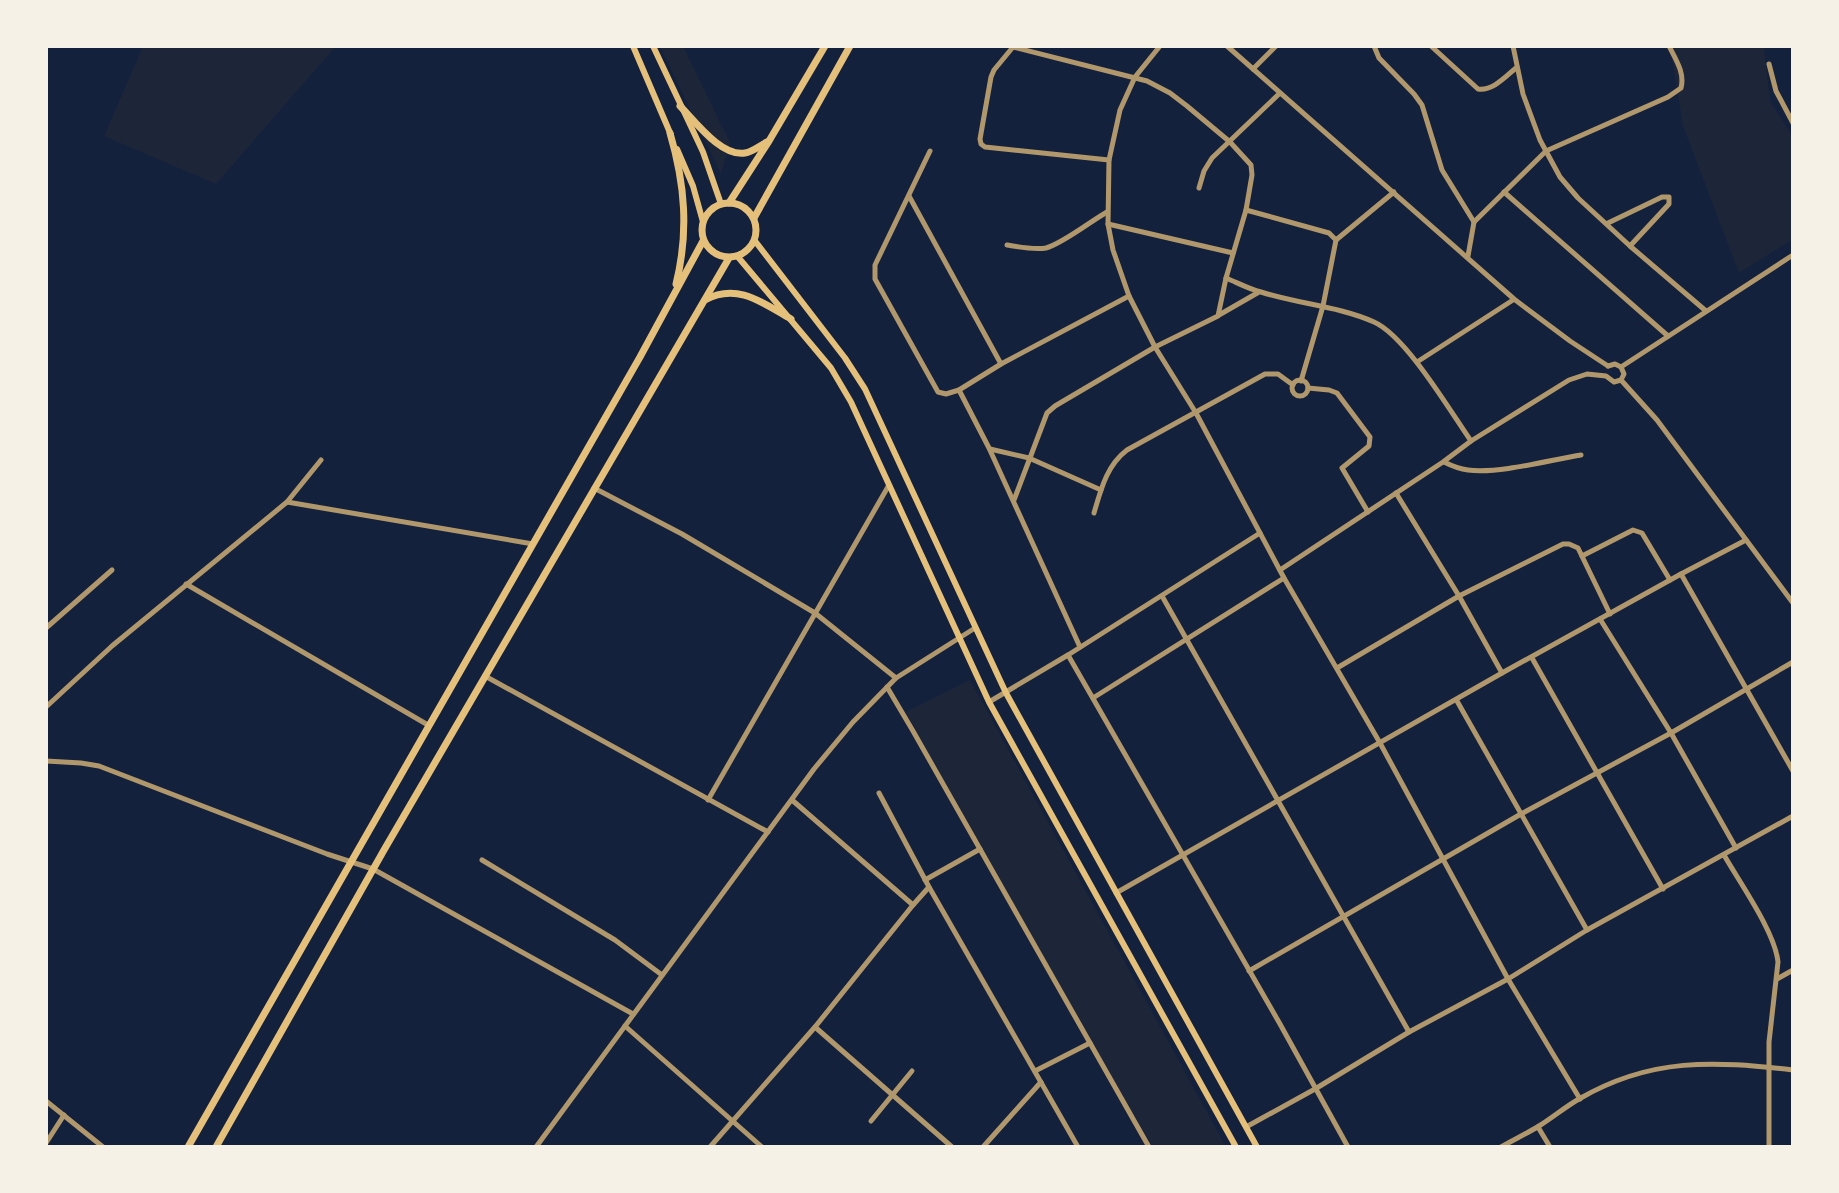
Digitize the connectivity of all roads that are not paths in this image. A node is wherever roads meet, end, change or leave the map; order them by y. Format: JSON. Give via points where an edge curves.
{"nodes":[{"id":1,"x":633,"y":46,"type":"edge"},
{"id":2,"x":653,"y":46,"type":"edge"},
{"id":3,"x":825,"y":46,"type":"edge"},
{"id":4,"x":850,"y":46,"type":"edge"},
{"id":5,"x":1014,"y":46,"type":"edge"},
{"id":6,"x":1160,"y":46,"type":"edge"},
{"id":7,"x":1227,"y":46,"type":"edge"},
{"id":8,"x":1276,"y":46,"type":"edge"},
{"id":9,"x":1374,"y":46,"type":"edge"},
{"id":10,"x":1431,"y":46,"type":"edge"},
{"id":11,"x":1513,"y":46,"type":"edge"},
{"id":12,"x":1669,"y":46,"type":"edge"},
{"id":13,"x":1769,"y":64,"type":"dead end"},
{"id":14,"x":1516,"y":68,"type":"junction"},
{"id":15,"x":1253,"y":69,"type":"junction"},
{"id":16,"x":1135,"y":77,"type":"junction"},
{"id":17,"x":1280,"y":93,"type":"junction"},
{"id":18,"x":680,"y":106,"type":"junction"},
{"id":19,"x":1793,"y":123,"type":"edge"},
{"id":20,"x":670,"y":133,"type":"junction"},
{"id":21,"x":769,"y":141,"type":"junction"},
{"id":22,"x":1230,"y":142,"type":"junction"},
{"id":23,"x":930,"y":151,"type":"dead end"},
{"id":24,"x":1546,"y":151,"type":"junction"},
{"id":25,"x":1109,"y":160,"type":"junction"},
{"id":26,"x":1199,"y":188,"type":"dead end"},
{"id":27,"x":1394,"y":192,"type":"junction"},
{"id":28,"x":1504,"y":192,"type":"junction"},
{"id":29,"x":909,"y":195,"type":"junction"},
{"id":30,"x":725,"y":203,"type":"junction"},
{"id":31,"x":1246,"y":210,"type":"junction"},
{"id":32,"x":1107,"y":211,"type":"junction"},
{"id":33,"x":754,"y":218,"type":"junction"},
{"id":34,"x":703,"y":222,"type":"junction"},
{"id":35,"x":1474,"y":222,"type":"junction"},
{"id":36,"x":1608,"y":223,"type":"junction"},
{"id":37,"x":1108,"y":224,"type":"junction"},
{"id":38,"x":1336,"y":240,"type":"junction"},
{"id":39,"x":703,"y":241,"type":"junction"},
{"id":40,"x":755,"y":241,"type":"junction"},
{"id":41,"x":1007,"y":245,"type":"dead end"},
{"id":42,"x":1630,"y":246,"type":"junction"},
{"id":43,"x":1233,"y":253,"type":"junction"},
{"id":44,"x":1793,"y":255,"type":"edge"},
{"id":45,"x":733,"y":257,"type":"junction"},
{"id":46,"x":1468,"y":257,"type":"junction"},
{"id":47,"x":1226,"y":278,"type":"junction"},
{"id":48,"x":1259,"y":292,"type":"junction"},
{"id":49,"x":1129,"y":296,"type":"junction"},
{"id":50,"x":673,"y":297,"type":"junction"},
{"id":51,"x":1514,"y":299,"type":"junction"},
{"id":52,"x":703,"y":302,"type":"junction"},
{"id":53,"x":1323,"y":306,"type":"junction"},
{"id":54,"x":1706,"y":311,"type":"junction"},
{"id":55,"x":1218,"y":316,"type":"junction"},
{"id":56,"x":791,"y":319,"type":"junction"},
{"id":57,"x":1668,"y":336,"type":"junction"},
{"id":58,"x":1155,"y":347,"type":"junction"},
{"id":59,"x":1417,"y":362,"type":"junction"},
{"id":60,"x":1001,"y":364,"type":"junction"},
{"id":61,"x":1608,"y":366,"type":"junction"},
{"id":62,"x":1621,"y":367,"type":"junction"},
{"id":63,"x":1606,"y":376,"type":"junction"},
{"id":64,"x":1621,"y":380,"type":"junction"},
{"id":65,"x":1301,"y":381,"type":"junction"},
{"id":66,"x":1293,"y":385,"type":"junction"},
{"id":67,"x":1308,"y":388,"type":"junction"},
{"id":68,"x":959,"y":390,"type":"junction"},
{"id":69,"x":1196,"y":413,"type":"junction"},
{"id":70,"x":1471,"y":441,"type":"junction"},
{"id":71,"x":989,"y":448,"type":"junction"},
{"id":72,"x":1581,"y":455,"type":"dead end"},
{"id":73,"x":1029,"y":458,"type":"junction"},
{"id":74,"x":321,"y":460,"type":"dead end"},
{"id":75,"x":1443,"y":462,"type":"junction"},
{"id":76,"x":889,"y":485,"type":"junction"},
{"id":77,"x":594,"y":488,"type":"junction"},
{"id":78,"x":1101,"y":490,"type":"junction"},
{"id":79,"x":1396,"y":493,"type":"junction"},
{"id":80,"x":1014,"y":500,"type":"junction"},
{"id":81,"x":287,"y":502,"type":"junction"},
{"id":82,"x":1368,"y":512,"type":"junction"},
{"id":83,"x":1094,"y":513,"type":"dead end"},
{"id":84,"x":1260,"y":533,"type":"junction"},
{"id":85,"x":1746,"y":540,"type":"junction"},
{"id":86,"x":533,"y":544,"type":"junction"},
{"id":87,"x":1582,"y":556,"type":"junction"},
{"id":88,"x":112,"y":570,"type":"dead end"},
{"id":89,"x":1280,"y":570,"type":"junction"},
{"id":90,"x":1681,"y":574,"type":"junction"},
{"id":91,"x":1284,"y":578,"type":"junction"},
{"id":92,"x":1670,"y":580,"type":"junction"},
{"id":93,"x":186,"y":584,"type":"junction"},
{"id":94,"x":1162,"y":596,"type":"junction"},
{"id":95,"x":1459,"y":596,"type":"junction"},
{"id":96,"x":1793,"y":603,"type":"edge"},
{"id":97,"x":815,"y":613,"type":"junction"},
{"id":98,"x":1610,"y":614,"type":"junction"},
{"id":99,"x":1600,"y":619,"type":"junction"},
{"id":100,"x":46,"y":628,"type":"edge"},
{"id":101,"x":975,"y":628,"type":"junction"},
{"id":102,"x":958,"y":638,"type":"junction"},
{"id":103,"x":1187,"y":638,"type":"junction"},
{"id":104,"x":1080,"y":647,"type":"junction"},
{"id":105,"x":1068,"y":655,"type":"junction"},
{"id":106,"x":1532,"y":658,"type":"junction"},
{"id":107,"x":1793,"y":662,"type":"edge"},
{"id":108,"x":1337,"y":668,"type":"junction"},
{"id":109,"x":1502,"y":673,"type":"junction"},
{"id":110,"x":485,"y":676,"type":"junction"},
{"id":111,"x":896,"y":678,"type":"junction"},
{"id":112,"x":887,"y":687,"type":"junction"},
{"id":113,"x":1746,"y":689,"type":"junction"},
{"id":114,"x":1006,"y":693,"type":"junction"},
{"id":115,"x":1093,"y":698,"type":"junction"},
{"id":116,"x":1457,"y":701,"type":"junction"},
{"id":117,"x":989,"y":702,"type":"junction"},
{"id":118,"x":46,"y":707,"type":"edge"},
{"id":119,"x":428,"y":725,"type":"junction"},
{"id":120,"x":1671,"y":733,"type":"junction"},
{"id":121,"x":1380,"y":743,"type":"junction"},
{"id":122,"x":46,"y":760,"type":"edge"},
{"id":123,"x":1793,"y":771,"type":"edge"},
{"id":124,"x":1597,"y":774,"type":"junction"},
{"id":125,"x":879,"y":793,"type":"dead end"},
{"id":126,"x":708,"y":800,"type":"junction"},
{"id":127,"x":792,"y":800,"type":"junction"},
{"id":128,"x":1278,"y":800,"type":"junction"},
{"id":129,"x":1521,"y":814,"type":"junction"},
{"id":130,"x":1793,"y":816,"type":"edge"},
{"id":131,"x":768,"y":832,"type":"junction"},
{"id":132,"x":1736,"y":848,"type":"junction"},
{"id":133,"x":980,"y":849,"type":"junction"},
{"id":134,"x":1181,"y":855,"type":"junction"},
{"id":135,"x":1724,"y":855,"type":"junction"},
{"id":136,"x":482,"y":860,"type":"dead end"},
{"id":137,"x":1443,"y":860,"type":"junction"},
{"id":138,"x":351,"y":863,"type":"junction"},
{"id":139,"x":373,"y":869,"type":"junction"},
{"id":140,"x":925,"y":880,"type":"junction"},
{"id":141,"x":929,"y":887,"type":"junction"},
{"id":142,"x":1663,"y":889,"type":"junction"},
{"id":143,"x":1115,"y":893,"type":"junction"},
{"id":144,"x":913,"y":905,"type":"junction"},
{"id":145,"x":1344,"y":917,"type":"junction"},
{"id":146,"x":1587,"y":930,"type":"junction"},
{"id":147,"x":1793,"y":970,"type":"edge"},
{"id":148,"x":1249,"y":971,"type":"junction"},
{"id":149,"x":662,"y":975,"type":"junction"},
{"id":150,"x":1508,"y":979,"type":"junction"},
{"id":151,"x":1777,"y":979,"type":"junction"},
{"id":152,"x":633,"y":1014,"type":"junction"},
{"id":153,"x":625,"y":1026,"type":"junction"},
{"id":154,"x":815,"y":1027,"type":"junction"},
{"id":155,"x":1409,"y":1032,"type":"junction"},
{"id":156,"x":1090,"y":1043,"type":"junction"},
{"id":157,"x":1769,"y":1067,"type":"junction"},
{"id":158,"x":1793,"y":1070,"type":"edge"},
{"id":159,"x":912,"y":1071,"type":"dead end"},
{"id":160,"x":1035,"y":1071,"type":"junction"},
{"id":161,"x":1041,"y":1082,"type":"junction"},
{"id":162,"x":1315,"y":1089,"type":"junction"},
{"id":163,"x":893,"y":1094,"type":"junction"},
{"id":164,"x":1580,"y":1099,"type":"junction"},
{"id":165,"x":46,"y":1101,"type":"edge"},
{"id":166,"x":64,"y":1115,"type":"junction"},
{"id":167,"x":732,"y":1121,"type":"junction"},
{"id":168,"x":871,"y":1121,"type":"dead end"},
{"id":169,"x":1246,"y":1127,"type":"junction"},
{"id":170,"x":1538,"y":1127,"type":"junction"},
{"id":171,"x":46,"y":1143,"type":"edge"},
{"id":172,"x":540,"y":1146,"type":"edge"},
{"id":173,"x":103,"y":1147,"type":"edge"},
{"id":174,"x":188,"y":1147,"type":"edge"},
{"id":175,"x":216,"y":1147,"type":"edge"},
{"id":176,"x":710,"y":1147,"type":"edge"},
{"id":177,"x":762,"y":1147,"type":"edge"},
{"id":178,"x":952,"y":1147,"type":"edge"},
{"id":179,"x":983,"y":1147,"type":"edge"},
{"id":180,"x":1078,"y":1147,"type":"edge"},
{"id":181,"x":1149,"y":1147,"type":"edge"},
{"id":182,"x":1236,"y":1147,"type":"edge"},
{"id":183,"x":1257,"y":1147,"type":"edge"},
{"id":184,"x":1348,"y":1147,"type":"edge"},
{"id":185,"x":1501,"y":1147,"type":"edge"},
{"id":186,"x":1550,"y":1147,"type":"edge"},
{"id":187,"x":1769,"y":1147,"type":"edge"}],
"edges":[{"from":1,"to":20,"type":"main road"},
{"from":2,"to":18,"type":"main road"},
{"from":3,"to":21,"type":"main road"},
{"from":4,"to":33,"type":"main road"},
{"from":5,"to":16,"type":"street"},
{"from":5,"to":25,"type":"street","via":[[991,77],[981,144]]},
{"from":6,"to":16,"type":"street"},
{"from":7,"to":15,"type":"street"},
{"from":8,"to":15,"type":"street"},
{"from":9,"to":35,"type":"street","via":[[1422,105],[1442,170]]},
{"from":10,"to":14,"type":"street","via":[[1478,89],[1494,86]]},
{"from":11,"to":14,"type":"street"},
{"from":12,"to":24,"type":"street","via":[[1681,70],[1681,88]]},
{"from":13,"to":19,"type":"street"},
{"from":14,"to":24,"type":"street"},
{"from":15,"to":17,"type":"street"},
{"from":16,"to":22,"type":"street","via":[[1170,93]]},
{"from":16,"to":25,"type":"street","via":[[1120,110]]},
{"from":17,"to":22,"type":"street"},
{"from":17,"to":27,"type":"street"},
{"from":18,"to":21,"type":"main road","via":[[729,151],[745,153]]},
{"from":18,"to":30,"type":"main road"},
{"from":20,"to":34,"type":"main road"},
{"from":20,"to":50,"type":"main road","via":[[684,209],[684,245]]},
{"from":21,"to":30,"type":"main road"},
{"from":22,"to":26,"type":"street","via":[[1207,164]]},
{"from":22,"to":31,"type":"street","via":[[1251,165]]},
{"from":23,"to":29,"type":"street"},
{"from":24,"to":28,"type":"street"},
{"from":24,"to":36,"type":"street","via":[[1571,190]]},
{"from":25,"to":32,"type":"street"},
{"from":27,"to":38,"type":"street"},
{"from":27,"to":46,"type":"street"},
{"from":28,"to":35,"type":"street"},
{"from":28,"to":57,"type":"street"},
{"from":29,"to":60,"type":"street"},
{"from":29,"to":68,"type":"street","via":[[875,265],[875,279],[938,392]]},
{"from":30,"to":33,"type":"main road","via":[[744,207]]},
{"from":30,"to":34,"type":"main road"},
{"from":31,"to":38,"type":"street","via":[[1329,233]]},
{"from":31,"to":43,"type":"street"},
{"from":32,"to":37,"type":"street"},
{"from":32,"to":41,"type":"street","via":[[1045,248]]},
{"from":33,"to":40,"type":"main road"},
{"from":34,"to":39,"type":"main road"},
{"from":35,"to":46,"type":"street"},
{"from":36,"to":42,"type":"street"},
{"from":36,"to":42,"type":"street","via":[[1669,197],[1669,204]]},
{"from":37,"to":43,"type":"street"},
{"from":37,"to":49,"type":"street"},
{"from":38,"to":53,"type":"street"},
{"from":39,"to":45,"type":"main road","via":[[712,252]]},
{"from":39,"to":50,"type":"main road"},
{"from":40,"to":45,"type":"main road"},
{"from":40,"to":101,"type":"main road","via":[[865,389]]},
{"from":42,"to":54,"type":"street"},
{"from":43,"to":47,"type":"street"},
{"from":44,"to":54,"type":"street"},
{"from":45,"to":52,"type":"main road"},
{"from":45,"to":56,"type":"main road"},
{"from":46,"to":51,"type":"street"},
{"from":47,"to":48,"type":"street"},
{"from":47,"to":55,"type":"street"},
{"from":48,"to":53,"type":"street"},
{"from":48,"to":55,"type":"street"},
{"from":49,"to":58,"type":"street"},
{"from":49,"to":60,"type":"street"},
{"from":50,"to":86,"type":"main road"},
{"from":51,"to":59,"type":"street"},
{"from":51,"to":61,"type":"street"},
{"from":52,"to":56,"type":"main road","via":[[740,293]]},
{"from":52,"to":77,"type":"main road"},
{"from":53,"to":59,"type":"street","via":[[1375,322]]},
{"from":53,"to":65,"type":"street"},
{"from":54,"to":57,"type":"street"},
{"from":55,"to":58,"type":"street"},
{"from":56,"to":76,"type":"main road","via":[[831,368]]},
{"from":57,"to":62,"type":"street"},
{"from":58,"to":69,"type":"street"},
{"from":58,"to":73,"type":"street","via":[[1047,413]]},
{"from":59,"to":70,"type":"street"},
{"from":60,"to":68,"type":"street"},
{"from":61,"to":62,"type":"street"},
{"from":61,"to":63,"type":"street"},
{"from":62,"to":64,"type":"street"},
{"from":63,"to":64,"type":"street"},
{"from":63,"to":70,"type":"street","via":[[1576,376]]},
{"from":64,"to":85,"type":"street"},
{"from":65,"to":66,"type":"street"},
{"from":65,"to":67,"type":"street"},
{"from":66,"to":67,"type":"street","via":[[1297,395]]},
{"from":66,"to":69,"type":"street","via":[[1278,374],[1265,374]]},
{"from":67,"to":82,"type":"street","via":[[1337,393],[1370,437],[1369,446],[1342,468]]},
{"from":68,"to":71,"type":"street"},
{"from":69,"to":78,"type":"street","via":[[1116,458]]},
{"from":69,"to":84,"type":"street"},
{"from":70,"to":75,"type":"street"},
{"from":71,"to":73,"type":"street"},
{"from":71,"to":80,"type":"street"},
{"from":72,"to":75,"type":"street","via":[[1480,471]]},
{"from":73,"to":78,"type":"street"},
{"from":73,"to":80,"type":"street"},
{"from":74,"to":81,"type":"street"},
{"from":75,"to":79,"type":"street"},
{"from":76,"to":97,"type":"street"},
{"from":76,"to":102,"type":"main road"},
{"from":77,"to":97,"type":"street"},
{"from":77,"to":110,"type":"main road"},
{"from":78,"to":83,"type":"street"},
{"from":79,"to":82,"type":"street"},
{"from":79,"to":95,"type":"street"},
{"from":80,"to":104,"type":"street"},
{"from":81,"to":86,"type":"street"},
{"from":81,"to":93,"type":"street"},
{"from":82,"to":89,"type":"street"},
{"from":84,"to":89,"type":"street"},
{"from":84,"to":94,"type":"street"},
{"from":85,"to":90,"type":"street"},
{"from":85,"to":96,"type":"street"},
{"from":86,"to":119,"type":"main road"},
{"from":87,"to":92,"type":"street","via":[[1638,530]]},
{"from":87,"to":95,"type":"street","via":[[1574,545],[1563,544]]},
{"from":87,"to":98,"type":"street"},
{"from":88,"to":100,"type":"street"},
{"from":89,"to":91,"type":"street"},
{"from":90,"to":92,"type":"street"},
{"from":90,"to":113,"type":"street"},
{"from":91,"to":103,"type":"street"},
{"from":91,"to":108,"type":"street"},
{"from":92,"to":98,"type":"street"},
{"from":93,"to":118,"type":"street"},
{"from":93,"to":119,"type":"street"},
{"from":94,"to":103,"type":"street"},
{"from":94,"to":104,"type":"street"},
{"from":95,"to":108,"type":"street"},
{"from":95,"to":109,"type":"street"},
{"from":97,"to":111,"type":"street"},
{"from":97,"to":126,"type":"street"},
{"from":98,"to":99,"type":"street"},
{"from":99,"to":106,"type":"street"},
{"from":99,"to":120,"type":"street"},
{"from":101,"to":102,"type":"street"},
{"from":101,"to":114,"type":"main road"},
{"from":102,"to":111,"type":"street"},
{"from":102,"to":117,"type":"main road"},
{"from":103,"to":115,"type":"street"},
{"from":103,"to":128,"type":"street"},
{"from":104,"to":105,"type":"street"},
{"from":105,"to":114,"type":"street"},
{"from":105,"to":115,"type":"street"},
{"from":106,"to":109,"type":"street"},
{"from":106,"to":124,"type":"street"},
{"from":107,"to":113,"type":"street"},
{"from":108,"to":121,"type":"street"},
{"from":109,"to":116,"type":"street"},
{"from":110,"to":126,"type":"street"},
{"from":110,"to":139,"type":"main road"},
{"from":111,"to":112,"type":"street"},
{"from":112,"to":127,"type":"street"},
{"from":112,"to":133,"type":"street"},
{"from":113,"to":120,"type":"street"},
{"from":113,"to":123,"type":"street"},
{"from":114,"to":117,"type":"street"},
{"from":114,"to":143,"type":"main road"},
{"from":115,"to":134,"type":"street"},
{"from":116,"to":121,"type":"street"},
{"from":116,"to":129,"type":"street"},
{"from":117,"to":182,"type":"main road"},
{"from":119,"to":138,"type":"main road"},
{"from":120,"to":124,"type":"street"},
{"from":120,"to":132,"type":"street"},
{"from":121,"to":128,"type":"street"},
{"from":121,"to":137,"type":"street"},
{"from":122,"to":138,"type":"street","via":[[99,766]]},
{"from":124,"to":129,"type":"street"},
{"from":124,"to":142,"type":"street"},
{"from":125,"to":140,"type":"street"},
{"from":126,"to":131,"type":"street"},
{"from":127,"to":131,"type":"street"},
{"from":127,"to":144,"type":"street"},
{"from":128,"to":134,"type":"street"},
{"from":128,"to":145,"type":"street"},
{"from":129,"to":137,"type":"street"},
{"from":129,"to":146,"type":"street"},
{"from":130,"to":132,"type":"street"},
{"from":131,"to":149,"type":"street"},
{"from":132,"to":135,"type":"street"},
{"from":133,"to":140,"type":"street"},
{"from":133,"to":156,"type":"street"},
{"from":134,"to":143,"type":"street"},
{"from":134,"to":148,"type":"street"},
{"from":135,"to":142,"type":"street"},
{"from":135,"to":151,"type":"street","via":[[1777,950]]},
{"from":136,"to":149,"type":"street","via":[[615,940]]},
{"from":137,"to":145,"type":"street"},
{"from":137,"to":150,"type":"street"},
{"from":138,"to":139,"type":"street"},
{"from":138,"to":174,"type":"main road"},
{"from":139,"to":152,"type":"street"},
{"from":139,"to":175,"type":"main road"},
{"from":140,"to":141,"type":"street"},
{"from":141,"to":144,"type":"street"},
{"from":141,"to":160,"type":"street"},
{"from":142,"to":146,"type":"street"},
{"from":143,"to":169,"type":"main road"},
{"from":144,"to":154,"type":"street"},
{"from":145,"to":148,"type":"street"},
{"from":145,"to":155,"type":"street"},
{"from":146,"to":150,"type":"street"},
{"from":147,"to":151,"type":"street"},
{"from":148,"to":162,"type":"street"},
{"from":149,"to":152,"type":"street"},
{"from":150,"to":155,"type":"street"},
{"from":150,"to":164,"type":"street"},
{"from":151,"to":157,"type":"street"},
{"from":152,"to":153,"type":"street"},
{"from":153,"to":167,"type":"street"},
{"from":153,"to":172,"type":"street"},
{"from":154,"to":163,"type":"street"},
{"from":154,"to":167,"type":"street"},
{"from":155,"to":162,"type":"street"},
{"from":156,"to":160,"type":"street"},
{"from":156,"to":181,"type":"street"},
{"from":157,"to":158,"type":"street"},
{"from":157,"to":164,"type":"street","via":[[1700,1063],[1653,1069]]},
{"from":157,"to":187,"type":"street"},
{"from":159,"to":163,"type":"street"},
{"from":160,"to":161,"type":"street"},
{"from":161,"to":179,"type":"street"},
{"from":161,"to":180,"type":"street"},
{"from":162,"to":169,"type":"street"},
{"from":162,"to":184,"type":"street"},
{"from":163,"to":168,"type":"street"},
{"from":163,"to":178,"type":"street"},
{"from":164,"to":170,"type":"street"},
{"from":165,"to":166,"type":"street"},
{"from":166,"to":171,"type":"street"},
{"from":166,"to":173,"type":"street"},
{"from":167,"to":176,"type":"street"},
{"from":167,"to":177,"type":"street"},
{"from":169,"to":183,"type":"main road"},
{"from":170,"to":185,"type":"street"},
{"from":170,"to":186,"type":"street"}]}
